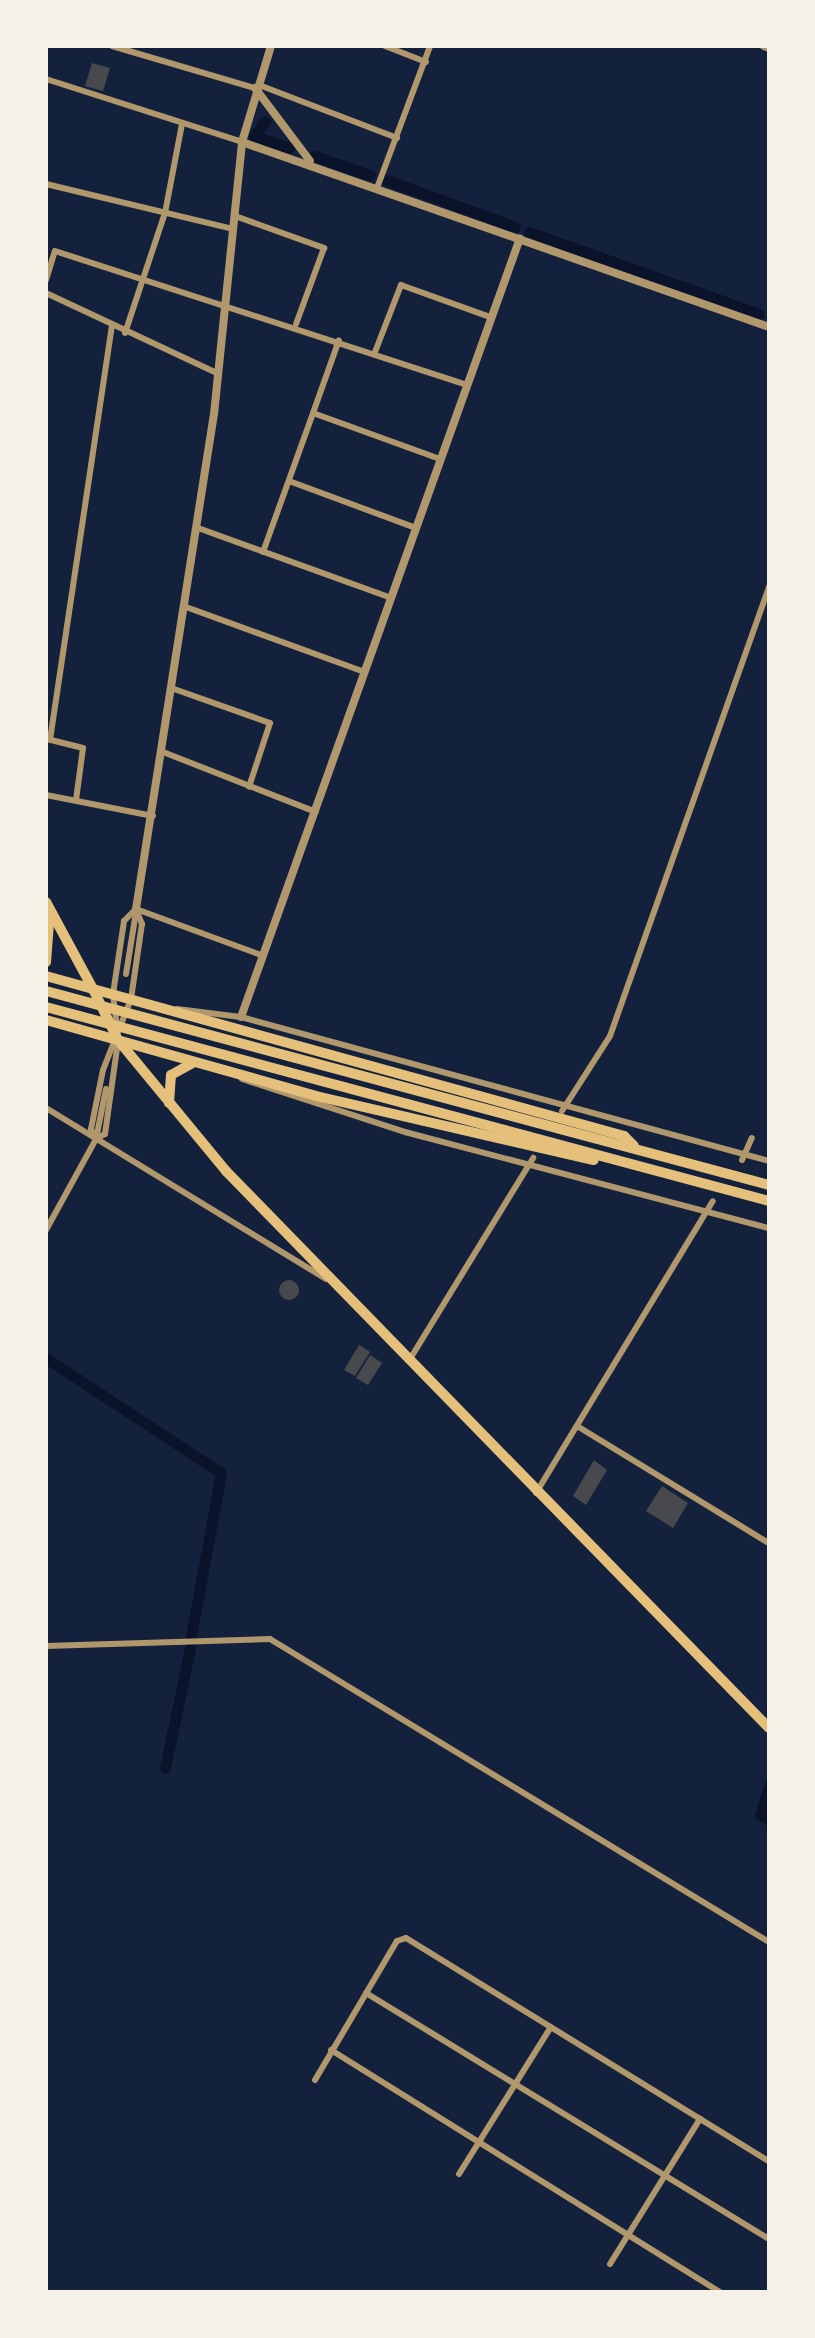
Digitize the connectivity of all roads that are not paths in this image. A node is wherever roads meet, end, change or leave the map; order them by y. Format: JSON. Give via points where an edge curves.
{"nodes":[{"id":1,"x":112,"y":46,"type":"edge"},
{"id":2,"x":271,"y":46,"type":"edge"},
{"id":3,"x":385,"y":46,"type":"edge"},
{"id":4,"x":430,"y":46,"type":"edge"},
{"id":5,"x":145,"y":50,"type":"edge"},
{"id":6,"x":426,"y":62,"type":"junction"},
{"id":7,"x":46,"y":79,"type":"edge"},
{"id":8,"x":255,"y":86,"type":"junction"},
{"id":9,"x":182,"y":124,"type":"junction"},
{"id":10,"x":397,"y":138,"type":"junction"},
{"id":11,"x":242,"y":142,"type":"junction"},
{"id":12,"x":310,"y":161,"type":"junction"},
{"id":13,"x":46,"y":184,"type":"edge"},
{"id":14,"x":377,"y":188,"type":"junction"},
{"id":15,"x":165,"y":213,"type":"junction"},
{"id":16,"x":235,"y":216,"type":"junction"},
{"id":17,"x":234,"y":229,"type":"junction"},
{"id":18,"x":520,"y":238,"type":"junction"},
{"id":19,"x":145,"y":277,"type":"junction"},
{"id":20,"x":46,"y":280,"type":"edge"},
{"id":21,"x":46,"y":293,"type":"edge"},
{"id":22,"x":227,"y":303,"type":"junction"},
{"id":23,"x":490,"y":317,"type":"junction"},
{"id":24,"x":296,"y":324,"type":"junction"},
{"id":25,"x":112,"y":327,"type":"junction"},
{"id":26,"x":769,"y":327,"type":"edge"},
{"id":27,"x":125,"y":333,"type":"junction"},
{"id":28,"x":339,"y":340,"type":"junction"},
{"id":29,"x":375,"y":352,"type":"junction"},
{"id":30,"x":219,"y":374,"type":"junction"},
{"id":31,"x":467,"y":385,"type":"junction"},
{"id":32,"x":313,"y":413,"type":"junction"},
{"id":33,"x":440,"y":459,"type":"junction"},
{"id":34,"x":289,"y":481,"type":"junction"},
{"id":35,"x":198,"y":528,"type":"junction"},
{"id":36,"x":416,"y":528,"type":"junction"},
{"id":37,"x":263,"y":552,"type":"junction"},
{"id":38,"x":769,"y":586,"type":"edge"},
{"id":39,"x":391,"y":598,"type":"junction"},
{"id":40,"x":186,"y":607,"type":"junction"},
{"id":41,"x":365,"y":672,"type":"junction"},
{"id":42,"x":174,"y":689,"type":"junction"},
{"id":43,"x":48,"y":739,"type":"edge"},
{"id":44,"x":163,"y":752,"type":"junction"},
{"id":45,"x":249,"y":787,"type":"junction"},
{"id":46,"x":46,"y":795,"type":"edge"},
{"id":47,"x":76,"y":800,"type":"junction"},
{"id":48,"x":316,"y":812,"type":"junction"},
{"id":49,"x":153,"y":816,"type":"junction"},
{"id":50,"x":48,"y":906,"type":"edge"},
{"id":51,"x":136,"y":909,"type":"junction"},
{"id":52,"x":264,"y":956,"type":"junction"},
{"id":53,"x":46,"y":962,"type":"edge"},
{"id":54,"x":126,"y":974,"type":"dead end"},
{"id":55,"x":46,"y":976,"type":"edge"},
{"id":56,"x":93,"y":989,"type":"junction"},
{"id":57,"x":46,"y":991,"type":"edge"},
{"id":58,"x":113,"y":994,"type":"junction"},
{"id":59,"x":131,"y":999,"type":"junction"},
{"id":60,"x":46,"y":1007,"type":"edge"},
{"id":61,"x":166,"y":1008,"type":"junction"},
{"id":62,"x":241,"y":1017,"type":"junction"},
{"id":63,"x":46,"y":1020,"type":"edge"},
{"id":64,"x":66,"y":1026,"type":"junction"},
{"id":65,"x":46,"y":1027,"type":"edge"},
{"id":66,"x":118,"y":1040,"type":"junction"},
{"id":67,"x":193,"y":1063,"type":"junction"},
{"id":68,"x":234,"y":1075,"type":"junction"},
{"id":69,"x":106,"y":1089,"type":"dead end"},
{"id":70,"x":169,"y":1105,"type":"junction"},
{"id":71,"x":46,"y":1108,"type":"edge"},
{"id":72,"x":563,"y":1109,"type":"junction"},
{"id":73,"x":752,"y":1138,"type":"dead end"},
{"id":74,"x":96,"y":1139,"type":"junction"},
{"id":75,"x":637,"y":1148,"type":"junction"},
{"id":76,"x":744,"y":1157,"type":"junction"},
{"id":77,"x":533,"y":1158,"type":"dead end"},
{"id":78,"x":769,"y":1161,"type":"edge"},
{"id":79,"x":528,"y":1165,"type":"junction"},
{"id":80,"x":652,"y":1170,"type":"junction"},
{"id":81,"x":769,"y":1185,"type":"edge"},
{"id":82,"x":713,"y":1201,"type":"dead end"},
{"id":83,"x":769,"y":1201,"type":"edge"},
{"id":84,"x":707,"y":1212,"type":"junction"},
{"id":85,"x":769,"y":1228,"type":"edge"},
{"id":86,"x":46,"y":1230,"type":"edge"},
{"id":87,"x":334,"y":1283,"type":"junction"},
{"id":88,"x":410,"y":1359,"type":"junction"},
{"id":89,"x":577,"y":1426,"type":"junction"},
{"id":90,"x":536,"y":1493,"type":"junction"},
{"id":91,"x":769,"y":1543,"type":"edge"},
{"id":92,"x":46,"y":1646,"type":"edge"},
{"id":93,"x":769,"y":1728,"type":"edge"},
{"id":94,"x":769,"y":1942,"type":"edge"},
{"id":95,"x":366,"y":1993,"type":"junction"},
{"id":96,"x":551,"y":2027,"type":"junction"},
{"id":97,"x":331,"y":2050,"type":"junction"},
{"id":98,"x":315,"y":2080,"type":"dead end"},
{"id":99,"x":516,"y":2083,"type":"junction"},
{"id":100,"x":700,"y":2119,"type":"junction"},
{"id":101,"x":479,"y":2142,"type":"junction"},
{"id":102,"x":769,"y":2161,"type":"edge"},
{"id":103,"x":459,"y":2174,"type":"dead end"},
{"id":104,"x":665,"y":2175,"type":"junction"},
{"id":105,"x":628,"y":2233,"type":"junction"},
{"id":106,"x":769,"y":2239,"type":"edge"},
{"id":107,"x":610,"y":2264,"type":"dead end"},
{"id":108,"x":720,"y":2292,"type":"edge"}],
"edges":[{"from":1,"to":5,"type":"street"},
{"from":2,"to":8,"type":"street"},
{"from":3,"to":6,"type":"street"},
{"from":4,"to":6,"type":"street"},
{"from":5,"to":8,"type":"street"},
{"from":6,"to":10,"type":"street"},
{"from":7,"to":9,"type":"street"},
{"from":8,"to":10,"type":"street"},
{"from":8,"to":11,"type":"street"},
{"from":8,"to":12,"type":"street"},
{"from":9,"to":11,"type":"street"},
{"from":9,"to":15,"type":"street"},
{"from":10,"to":14,"type":"street"},
{"from":11,"to":12,"type":"street"},
{"from":11,"to":16,"type":"street"},
{"from":12,"to":14,"type":"street"},
{"from":13,"to":15,"type":"street"},
{"from":14,"to":18,"type":"street"},
{"from":15,"to":17,"type":"street"},
{"from":15,"to":19,"type":"street"},
{"from":16,"to":17,"type":"street"},
{"from":16,"to":24,"type":"street","via":[[324,248]]},
{"from":17,"to":22,"type":"street"},
{"from":18,"to":23,"type":"street"},
{"from":18,"to":26,"type":"street"},
{"from":19,"to":20,"type":"street","via":[[55,251]]},
{"from":19,"to":22,"type":"street"},
{"from":19,"to":27,"type":"street"},
{"from":21,"to":25,"type":"street"},
{"from":22,"to":24,"type":"street"},
{"from":22,"to":30,"type":"street"},
{"from":23,"to":29,"type":"street","via":[[401,285]]},
{"from":23,"to":31,"type":"street"},
{"from":24,"to":28,"type":"street"},
{"from":25,"to":27,"type":"street"},
{"from":25,"to":43,"type":"street"},
{"from":27,"to":30,"type":"street"},
{"from":28,"to":29,"type":"street"},
{"from":28,"to":32,"type":"street"},
{"from":29,"to":31,"type":"street"},
{"from":30,"to":35,"type":"street"},
{"from":31,"to":33,"type":"street"},
{"from":32,"to":33,"type":"street"},
{"from":32,"to":34,"type":"street"},
{"from":33,"to":36,"type":"street"},
{"from":34,"to":36,"type":"street"},
{"from":34,"to":37,"type":"street"},
{"from":35,"to":37,"type":"street"},
{"from":35,"to":40,"type":"street"},
{"from":36,"to":39,"type":"street"},
{"from":37,"to":39,"type":"street"},
{"from":38,"to":72,"type":"street","via":[[610,1036]]},
{"from":39,"to":41,"type":"street"},
{"from":40,"to":41,"type":"street"},
{"from":40,"to":42,"type":"street"},
{"from":41,"to":48,"type":"street"},
{"from":42,"to":44,"type":"street"},
{"from":42,"to":45,"type":"street","via":[[270,723]]},
{"from":43,"to":47,"type":"street","via":[[83,748]]},
{"from":44,"to":45,"type":"street"},
{"from":44,"to":49,"type":"street"},
{"from":45,"to":48,"type":"street"},
{"from":46,"to":47,"type":"street"},
{"from":47,"to":49,"type":"street"},
{"from":48,"to":52,"type":"street"},
{"from":49,"to":51,"type":"street"},
{"from":50,"to":53,"type":"main road"},
{"from":50,"to":56,"type":"main road"},
{"from":51,"to":52,"type":"street"},
{"from":51,"to":54,"type":"street"},
{"from":51,"to":58,"type":"street","via":[[124,921]]},
{"from":51,"to":59,"type":"street","via":[[142,924]]},
{"from":52,"to":62,"type":"street"},
{"from":55,"to":56,"type":"main road"},
{"from":56,"to":58,"type":"main road"},
{"from":56,"to":66,"type":"main road"},
{"from":57,"to":75,"type":"main road"},
{"from":58,"to":59,"type":"main road"},
{"from":58,"to":66,"type":"street"},
{"from":59,"to":61,"type":"main road"},
{"from":59,"to":66,"type":"street"},
{"from":60,"to":80,"type":"main road"},
{"from":61,"to":62,"type":"street"},
{"from":61,"to":75,"type":"main road","via":[[624,1136]]},
{"from":62,"to":72,"type":"street"},
{"from":63,"to":64,"type":"main road"},
{"from":64,"to":65,"type":"main road"},
{"from":64,"to":66,"type":"main road"},
{"from":66,"to":67,"type":"main road"},
{"from":66,"to":70,"type":"main road"},
{"from":66,"to":74,"type":"street","via":[[103,1070],[91,1129]]},
{"from":66,"to":74,"type":"street","via":[[105,1134]]},
{"from":67,"to":68,"type":"main road"},
{"from":67,"to":70,"type":"main road","via":[[171,1075]]},
{"from":68,"to":79,"type":"street","via":[[263,1090]]},
{"from":68,"to":80,"type":"main road","via":[[513,1144]]},
{"from":69,"to":74,"type":"street"},
{"from":70,"to":87,"type":"main road"},
{"from":71,"to":74,"type":"street"},
{"from":72,"to":76,"type":"street"},
{"from":73,"to":76,"type":"street"},
{"from":74,"to":86,"type":"street"},
{"from":74,"to":87,"type":"street"},
{"from":75,"to":81,"type":"main road"},
{"from":76,"to":78,"type":"street"},
{"from":77,"to":79,"type":"street"},
{"from":79,"to":84,"type":"street"},
{"from":79,"to":88,"type":"street"},
{"from":80,"to":83,"type":"main road"},
{"from":82,"to":84,"type":"street"},
{"from":84,"to":85,"type":"street"},
{"from":84,"to":89,"type":"street"},
{"from":87,"to":88,"type":"main road"},
{"from":88,"to":90,"type":"main road"},
{"from":89,"to":90,"type":"street"},
{"from":89,"to":91,"type":"street"},
{"from":90,"to":93,"type":"main road"},
{"from":92,"to":94,"type":"street","via":[[270,1639]]},
{"from":95,"to":96,"type":"street","via":[[406,1938]]},
{"from":95,"to":97,"type":"street"},
{"from":95,"to":99,"type":"street"},
{"from":96,"to":99,"type":"street"},
{"from":96,"to":100,"type":"street"},
{"from":97,"to":98,"type":"street"},
{"from":97,"to":101,"type":"street"},
{"from":99,"to":101,"type":"street"},
{"from":99,"to":104,"type":"street"},
{"from":100,"to":102,"type":"street"},
{"from":100,"to":104,"type":"street"},
{"from":101,"to":103,"type":"street"},
{"from":101,"to":105,"type":"street"},
{"from":104,"to":105,"type":"street"},
{"from":104,"to":106,"type":"street"},
{"from":105,"to":107,"type":"street"},
{"from":105,"to":108,"type":"street"}]}
